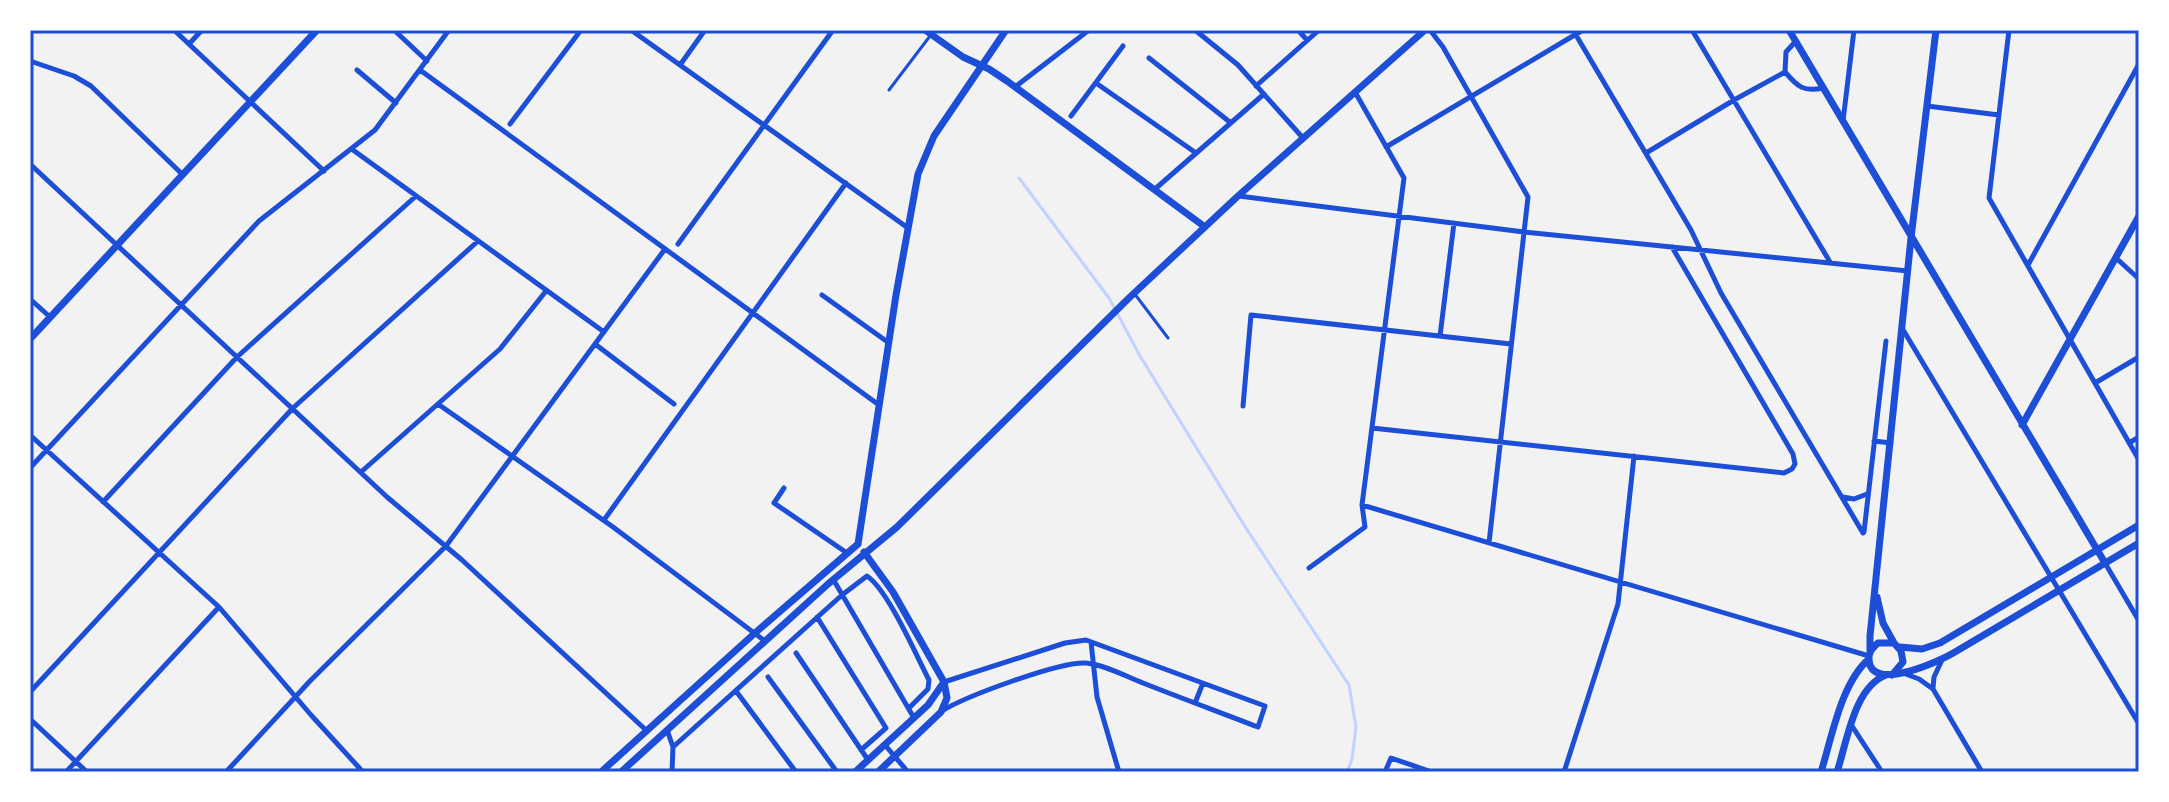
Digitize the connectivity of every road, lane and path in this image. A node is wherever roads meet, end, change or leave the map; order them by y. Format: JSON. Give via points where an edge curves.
{"nodes":[{"id":1,"x":174,"y":30,"type":"edge"},
{"id":2,"x":202,"y":30,"type":"edge"},
{"id":3,"x":317,"y":30,"type":"edge"},
{"id":4,"x":394,"y":30,"type":"edge"},
{"id":5,"x":449,"y":30,"type":"edge"},
{"id":6,"x":581,"y":30,"type":"edge"},
{"id":7,"x":631,"y":30,"type":"edge"},
{"id":8,"x":705,"y":30,"type":"edge"},
{"id":9,"x":833,"y":30,"type":"edge"},
{"id":10,"x":1006,"y":30,"type":"edge"},
{"id":11,"x":1089,"y":30,"type":"edge"},
{"id":12,"x":1195,"y":30,"type":"edge"},
{"id":13,"x":1298,"y":30,"type":"edge"},
{"id":14,"x":1319,"y":30,"type":"edge"},
{"id":15,"x":1427,"y":30,"type":"edge"},
{"id":16,"x":1583,"y":30,"type":"edge"},
{"id":17,"x":1692,"y":30,"type":"edge"},
{"id":18,"x":1789,"y":30,"type":"edge"},
{"id":19,"x":1854,"y":30,"type":"edge"},
{"id":20,"x":1936,"y":30,"type":"edge"},
{"id":21,"x":2009,"y":30,"type":"edge"},
{"id":22,"x":928,"y":32,"type":"edge"},
{"id":23,"x":1575,"y":32,"type":"edge"},
{"id":24,"x":1307,"y":40,"type":"junction"},
{"id":25,"x":1795,"y":42,"type":"junction"},
{"id":26,"x":189,"y":44,"type":"junction"},
{"id":27,"x":1123,"y":46,"type":"dead end"},
{"id":28,"x":1149,"y":58,"type":"dead end"},
{"id":29,"x":30,"y":61,"type":"edge"},
{"id":30,"x":427,"y":61,"type":"junction"},
{"id":31,"x":2139,"y":64,"type":"edge"},
{"id":32,"x":680,"y":65,"type":"junction"},
{"id":33,"x":982,"y":66,"type":"junction"},
{"id":34,"x":357,"y":70,"type":"dead end"},
{"id":35,"x":420,"y":70,"type":"junction"},
{"id":36,"x":1785,"y":72,"type":"junction"},
{"id":37,"x":1096,"y":83,"type":"junction"},
{"id":38,"x":1256,"y":86,"type":"junction"},
{"id":39,"x":1015,"y":87,"type":"junction"},
{"id":40,"x":1823,"y":88,"type":"junction"},
{"id":41,"x":889,"y":90,"type":"dead end"},
{"id":42,"x":1355,"y":92,"type":"junction"},
{"id":43,"x":1264,"y":94,"type":"junction"},
{"id":44,"x":1472,"y":96,"type":"junction"},
{"id":45,"x":1734,"y":100,"type":"junction"},
{"id":46,"x":251,"y":102,"type":"junction"},
{"id":47,"x":396,"y":103,"type":"junction"},
{"id":48,"x":1927,"y":106,"type":"junction"},
{"id":49,"x":1999,"y":115,"type":"junction"},
{"id":50,"x":1071,"y":116,"type":"dead end"},
{"id":51,"x":1843,"y":122,"type":"junction"},
{"id":52,"x":1231,"y":123,"type":"junction"},
{"id":53,"x":510,"y":124,"type":"dead end"},
{"id":54,"x":764,"y":125,"type":"junction"},
{"id":55,"x":1303,"y":138,"type":"junction"},
{"id":56,"x":1386,"y":147,"type":"junction"},
{"id":57,"x":353,"y":150,"type":"junction"},
{"id":58,"x":1196,"y":153,"type":"junction"},
{"id":59,"x":1646,"y":153,"type":"junction"},
{"id":60,"x":30,"y":164,"type":"edge"},
{"id":61,"x":324,"y":171,"type":"junction"},
{"id":62,"x":183,"y":175,"type":"junction"},
{"id":63,"x":846,"y":183,"type":"junction"},
{"id":64,"x":1155,"y":189,"type":"junction"},
{"id":65,"x":416,"y":196,"type":"junction"},
{"id":66,"x":1238,"y":196,"type":"junction"},
{"id":67,"x":2139,"y":216,"type":"edge"},
{"id":68,"x":1399,"y":217,"type":"junction"},
{"id":69,"x":1454,"y":223,"type":"junction"},
{"id":70,"x":1205,"y":227,"type":"junction"},
{"id":71,"x":908,"y":228,"type":"junction"},
{"id":72,"x":1524,"y":232,"type":"junction"},
{"id":73,"x":1911,"y":238,"type":"junction"},
{"id":74,"x":478,"y":241,"type":"junction"},
{"id":75,"x":678,"y":244,"type":"dead end"},
{"id":76,"x":117,"y":246,"type":"junction"},
{"id":77,"x":1672,"y":247,"type":"junction"},
{"id":78,"x":665,"y":249,"type":"junction"},
{"id":79,"x":1701,"y":250,"type":"junction"},
{"id":80,"x":2116,"y":258,"type":"junction"},
{"id":81,"x":1831,"y":263,"type":"junction"},
{"id":82,"x":2027,"y":265,"type":"junction"},
{"id":83,"x":1908,"y":271,"type":"junction"},
{"id":84,"x":2139,"y":279,"type":"edge"},
{"id":85,"x":546,"y":291,"type":"junction"},
{"id":86,"x":822,"y":295,"type":"dead end"},
{"id":87,"x":1132,"y":295,"type":"junction"},
{"id":88,"x":30,"y":299,"type":"edge"},
{"id":89,"x":182,"y":305,"type":"junction"},
{"id":90,"x":752,"y":313,"type":"junction"},
{"id":91,"x":50,"y":318,"type":"junction"},
{"id":92,"x":1902,"y":327,"type":"junction"},
{"id":93,"x":1385,"y":330,"type":"junction"},
{"id":94,"x":604,"y":332,"type":"junction"},
{"id":95,"x":1440,"y":336,"type":"junction"},
{"id":96,"x":1168,"y":338,"type":"dead end"},
{"id":97,"x":30,"y":339,"type":"edge"},
{"id":98,"x":1886,"y":341,"type":"dead end"},
{"id":99,"x":2069,"y":341,"type":"junction"},
{"id":100,"x":889,"y":343,"type":"junction"},
{"id":101,"x":595,"y":344,"type":"junction"},
{"id":102,"x":1511,"y":344,"type":"junction"},
{"id":103,"x":237,"y":357,"type":"junction"},
{"id":104,"x":2139,"y":357,"type":"edge"},
{"id":105,"x":2095,"y":383,"type":"junction"},
{"id":106,"x":438,"y":404,"type":"junction"},
{"id":107,"x":674,"y":404,"type":"dead end"},
{"id":108,"x":879,"y":405,"type":"junction"},
{"id":109,"x":1243,"y":406,"type":"dead end"},
{"id":110,"x":293,"y":408,"type":"junction"},
{"id":111,"x":2022,"y":425,"type":"junction"},
{"id":112,"x":1372,"y":428,"type":"junction"},
{"id":113,"x":30,"y":435,"type":"edge"},
{"id":114,"x":2139,"y":437,"type":"edge"},
{"id":115,"x":1874,"y":441,"type":"junction"},
{"id":116,"x":1500,"y":443,"type":"junction"},
{"id":117,"x":1891,"y":443,"type":"junction"},
{"id":118,"x":2129,"y":443,"type":"junction"},
{"id":119,"x":46,"y":450,"type":"junction"},
{"id":120,"x":513,"y":456,"type":"junction"},
{"id":121,"x":1634,"y":456,"type":"junction"},
{"id":122,"x":2139,"y":460,"type":"edge"},
{"id":123,"x":30,"y":468,"type":"edge"},
{"id":124,"x":361,"y":472,"type":"junction"},
{"id":125,"x":784,"y":488,"type":"dead end"},
{"id":126,"x":1868,"y":493,"type":"junction"},
{"id":127,"x":1842,"y":497,"type":"junction"},
{"id":128,"x":103,"y":502,"type":"junction"},
{"id":129,"x":1362,"y":505,"type":"junction"},
{"id":130,"x":604,"y":520,"type":"junction"},
{"id":131,"x":2139,"y":525,"type":"edge"},
{"id":132,"x":1489,"y":543,"type":"junction"},
{"id":133,"x":2139,"y":543,"type":"edge"},
{"id":134,"x":858,"y":544,"type":"junction"},
{"id":135,"x":446,"y":546,"type":"junction"},
{"id":136,"x":837,"y":548,"type":"junction"},
{"id":137,"x":2097,"y":550,"type":"junction"},
{"id":138,"x":159,"y":553,"type":"junction"},
{"id":139,"x":847,"y":553,"type":"junction"},
{"id":140,"x":865,"y":553,"type":"junction"},
{"id":141,"x":839,"y":560,"type":"junction"},
{"id":142,"x":2105,"y":563,"type":"junction"},
{"id":143,"x":1309,"y":568,"type":"dead end"},
{"id":144,"x":2052,"y":577,"type":"junction"},
{"id":145,"x":833,"y":579,"type":"junction"},
{"id":146,"x":1621,"y":582,"type":"junction"},
{"id":147,"x":2060,"y":590,"type":"junction"},
{"id":148,"x":1876,"y":591,"type":"junction"},
{"id":149,"x":842,"y":595,"type":"junction"},
{"id":150,"x":219,"y":607,"type":"junction"},
{"id":151,"x":817,"y":617,"type":"junction"},
{"id":152,"x":2139,"y":621,"type":"edge"},
{"id":153,"x":755,"y":633,"type":"junction"},
{"id":154,"x":765,"y":641,"type":"junction"},
{"id":155,"x":1091,"y":642,"type":"junction"},
{"id":156,"x":1896,"y":644,"type":"junction"},
{"id":157,"x":796,"y":653,"type":"dead end"},
{"id":158,"x":1869,"y":655,"type":"junction"},
{"id":159,"x":1943,"y":659,"type":"junction"},
{"id":160,"x":931,"y":660,"type":"junction"},
{"id":161,"x":921,"y":665,"type":"junction"},
{"id":162,"x":1093,"y":665,"type":"junction"},
{"id":163,"x":1901,"y":672,"type":"junction"},
{"id":164,"x":1889,"y":675,"type":"junction"},
{"id":165,"x":768,"y":677,"type":"dead end"},
{"id":166,"x":944,"y":682,"type":"junction"},
{"id":167,"x":1203,"y":683,"type":"junction"},
{"id":168,"x":1933,"y":689,"type":"junction"},
{"id":169,"x":736,"y":691,"type":"junction"},
{"id":170,"x":30,"y":692,"type":"edge"},
{"id":171,"x":295,"y":696,"type":"junction"},
{"id":172,"x":1195,"y":703,"type":"junction"},
{"id":173,"x":909,"y":708,"type":"junction"},
{"id":174,"x":941,"y":712,"type":"junction"},
{"id":175,"x":914,"y":718,"type":"junction"},
{"id":176,"x":30,"y":719,"type":"edge"},
{"id":177,"x":2139,"y":724,"type":"edge"},
{"id":178,"x":1852,"y":726,"type":"junction"},
{"id":179,"x":667,"y":730,"type":"junction"},
{"id":180,"x":647,"y":731,"type":"junction"},
{"id":181,"x":885,"y":745,"type":"junction"},
{"id":182,"x":673,"y":747,"type":"junction"},
{"id":183,"x":861,"y":750,"type":"junction"},
{"id":184,"x":895,"y":756,"type":"junction"},
{"id":185,"x":868,"y":760,"type":"junction"},
{"id":186,"x":76,"y":761,"type":"junction"},
{"id":187,"x":66,"y":772,"type":"edge"},
{"id":188,"x":87,"y":772,"type":"edge"},
{"id":189,"x":226,"y":772,"type":"edge"},
{"id":190,"x":363,"y":772,"type":"edge"},
{"id":191,"x":601,"y":772,"type":"edge"},
{"id":192,"x":621,"y":772,"type":"edge"},
{"id":193,"x":672,"y":772,"type":"edge"},
{"id":194,"x":796,"y":772,"type":"edge"},
{"id":195,"x":837,"y":772,"type":"edge"},
{"id":196,"x":855,"y":772,"type":"edge"},
{"id":197,"x":878,"y":772,"type":"edge"},
{"id":198,"x":908,"y":772,"type":"edge"},
{"id":199,"x":1119,"y":772,"type":"edge"},
{"id":200,"x":1385,"y":772,"type":"edge"},
{"id":201,"x":1432,"y":772,"type":"edge"},
{"id":202,"x":1564,"y":772,"type":"edge"},
{"id":203,"x":1821,"y":772,"type":"edge"},
{"id":204,"x":1837,"y":772,"type":"edge"},
{"id":205,"x":1882,"y":772,"type":"edge"},
{"id":206,"x":1982,"y":772,"type":"edge"}],
"edges":[{"from":1,"to":26,"type":"street"},
{"from":2,"to":26,"type":"street"},
{"from":3,"to":46,"type":"street"},
{"from":4,"to":30,"type":"street"},
{"from":5,"to":30,"type":"street"},
{"from":6,"to":53,"type":"street"},
{"from":7,"to":32,"type":"street"},
{"from":8,"to":32,"type":"street"},
{"from":9,"to":54,"type":"street"},
{"from":10,"to":33,"type":"street"},
{"from":11,"to":39,"type":"street"},
{"from":12,"to":38,"type":"street"},
{"from":13,"to":24,"type":"street"},
{"from":14,"to":24,"type":"street"},
{"from":15,"to":42,"type":"street"},
{"from":15,"to":44,"type":"street"},
{"from":16,"to":23,"type":"street"},
{"from":17,"to":45,"type":"street"},
{"from":18,"to":25,"type":"street"},
{"from":19,"to":51,"type":"street"},
{"from":20,"to":48,"type":"street"},
{"from":21,"to":49,"type":"street"},
{"from":22,"to":33,"type":"street"},
{"from":22,"to":41,"type":"lane"},
{"from":23,"to":44,"type":"street"},
{"from":23,"to":59,"type":"street"},
{"from":24,"to":38,"type":"street"},
{"from":25,"to":36,"type":"street","via":[[1786,52]]},
{"from":25,"to":40,"type":"street"},
{"from":26,"to":46,"type":"street"},
{"from":27,"to":37,"type":"street"},
{"from":28,"to":52,"type":"street"},
{"from":29,"to":62,"type":"street","via":[[91,86]]},
{"from":30,"to":35,"type":"street"},
{"from":31,"to":82,"type":"street"},
{"from":32,"to":54,"type":"street"},
{"from":33,"to":39,"type":"street"},
{"from":33,"to":71,"type":"street","via":[[928,147]]},
{"from":34,"to":47,"type":"street"},
{"from":35,"to":47,"type":"street"},
{"from":35,"to":78,"type":"street"},
{"from":36,"to":40,"type":"street","via":[[1807,91]]},
{"from":36,"to":45,"type":"street"},
{"from":37,"to":50,"type":"street"},
{"from":37,"to":58,"type":"street"},
{"from":38,"to":43,"type":"street"},
{"from":39,"to":64,"type":"street"},
{"from":40,"to":51,"type":"street"},
{"from":42,"to":55,"type":"street"},
{"from":42,"to":56,"type":"street"},
{"from":43,"to":52,"type":"street"},
{"from":43,"to":55,"type":"street"},
{"from":44,"to":56,"type":"street"},
{"from":44,"to":72,"type":"street","via":[[1528,197]]},
{"from":45,"to":59,"type":"street"},
{"from":45,"to":81,"type":"street"},
{"from":46,"to":61,"type":"street"},
{"from":46,"to":62,"type":"street"},
{"from":47,"to":57,"type":"street"},
{"from":48,"to":49,"type":"street"},
{"from":48,"to":73,"type":"street"},
{"from":49,"to":82,"type":"street","via":[[1989,198]]},
{"from":51,"to":73,"type":"street"},
{"from":52,"to":58,"type":"street"},
{"from":54,"to":63,"type":"street"},
{"from":54,"to":75,"type":"street"},
{"from":55,"to":66,"type":"street"},
{"from":56,"to":68,"type":"street","via":[[1404,178]]},
{"from":57,"to":61,"type":"street"},
{"from":57,"to":65,"type":"street"},
{"from":58,"to":64,"type":"street"},
{"from":59,"to":79,"type":"street"},
{"from":60,"to":76,"type":"street"},
{"from":61,"to":89,"type":"street","via":[[259,221]]},
{"from":62,"to":76,"type":"street"},
{"from":63,"to":71,"type":"street"},
{"from":63,"to":90,"type":"street"},
{"from":64,"to":70,"type":"street"},
{"from":65,"to":74,"type":"street"},
{"from":65,"to":103,"type":"street"},
{"from":66,"to":68,"type":"street"},
{"from":66,"to":70,"type":"street"},
{"from":67,"to":80,"type":"street"},
{"from":68,"to":69,"type":"street"},
{"from":68,"to":93,"type":"street"},
{"from":69,"to":72,"type":"street"},
{"from":69,"to":95,"type":"street"},
{"from":70,"to":87,"type":"street"},
{"from":71,"to":100,"type":"street"},
{"from":72,"to":77,"type":"street"},
{"from":72,"to":102,"type":"street"},
{"from":73,"to":83,"type":"street"},
{"from":73,"to":111,"type":"street"},
{"from":74,"to":85,"type":"street"},
{"from":74,"to":110,"type":"street"},
{"from":76,"to":89,"type":"street"},
{"from":76,"to":91,"type":"street"},
{"from":77,"to":79,"type":"street"},
{"from":77,"to":121,"type":"street","via":[[1795,464],[1784,473]]},
{"from":78,"to":90,"type":"street"},
{"from":78,"to":94,"type":"street"},
{"from":79,"to":81,"type":"street"},
{"from":79,"to":127,"type":"street"},
{"from":80,"to":84,"type":"street"},
{"from":80,"to":99,"type":"street"},
{"from":81,"to":83,"type":"street"},
{"from":82,"to":99,"type":"street"},
{"from":83,"to":92,"type":"street"},
{"from":85,"to":94,"type":"street"},
{"from":85,"to":106,"type":"street","via":[[500,349]]},
{"from":86,"to":100,"type":"street"},
{"from":87,"to":96,"type":"lane"},
{"from":87,"to":140,"type":"street"},
{"from":88,"to":91,"type":"street"},
{"from":89,"to":103,"type":"street"},
{"from":89,"to":119,"type":"street"},
{"from":90,"to":108,"type":"street"},
{"from":90,"to":130,"type":"street"},
{"from":91,"to":97,"type":"street"},
{"from":92,"to":117,"type":"street"},
{"from":92,"to":144,"type":"street"},
{"from":93,"to":95,"type":"street"},
{"from":93,"to":109,"type":"street","via":[[1251,315]]},
{"from":93,"to":112,"type":"street"},
{"from":94,"to":101,"type":"street"},
{"from":95,"to":102,"type":"street"},
{"from":98,"to":115,"type":"street"},
{"from":99,"to":105,"type":"street"},
{"from":99,"to":111,"type":"street"},
{"from":100,"to":108,"type":"street"},
{"from":101,"to":107,"type":"street"},
{"from":101,"to":120,"type":"street"},
{"from":102,"to":116,"type":"street"},
{"from":103,"to":110,"type":"street"},
{"from":103,"to":128,"type":"street"},
{"from":104,"to":105,"type":"street"},
{"from":105,"to":118,"type":"street"},
{"from":106,"to":120,"type":"street"},
{"from":106,"to":124,"type":"street"},
{"from":108,"to":134,"type":"street"},
{"from":110,"to":124,"type":"street"},
{"from":110,"to":138,"type":"street"},
{"from":111,"to":137,"type":"street"},
{"from":112,"to":116,"type":"street"},
{"from":112,"to":129,"type":"street"},
{"from":113,"to":119,"type":"street"},
{"from":114,"to":118,"type":"street"},
{"from":115,"to":117,"type":"street"},
{"from":115,"to":126,"type":"street"},
{"from":116,"to":121,"type":"street"},
{"from":116,"to":132,"type":"street"},
{"from":117,"to":148,"type":"street"},
{"from":118,"to":122,"type":"street"},
{"from":119,"to":123,"type":"street"},
{"from":119,"to":128,"type":"street"},
{"from":120,"to":130,"type":"street"},
{"from":120,"to":135,"type":"street"},
{"from":121,"to":146,"type":"street"},
{"from":124,"to":135,"type":"street"},
{"from":125,"to":136,"type":"street","via":[[774,503]]},
{"from":126,"to":127,"type":"street"},
{"from":126,"to":127,"type":"street","via":[[1863,533]]},
{"from":128,"to":138,"type":"street"},
{"from":129,"to":132,"type":"street"},
{"from":129,"to":143,"type":"street","via":[[1365,527]]},
{"from":130,"to":153,"type":"street"},
{"from":131,"to":137,"type":"street"},
{"from":132,"to":146,"type":"street"},
{"from":133,"to":142,"type":"street"},
{"from":134,"to":139,"type":"street"},
{"from":134,"to":140,"type":"street"},
{"from":135,"to":171,"type":"street"},
{"from":135,"to":180,"type":"street"},
{"from":136,"to":139,"type":"street"},
{"from":136,"to":141,"type":"street"},
{"from":137,"to":142,"type":"street"},
{"from":137,"to":144,"type":"street"},
{"from":138,"to":150,"type":"street"},
{"from":138,"to":170,"type":"street"},
{"from":139,"to":141,"type":"street"},
{"from":140,"to":145,"type":"street"},
{"from":140,"to":160,"type":"street"},
{"from":141,"to":153,"type":"street"},
{"from":142,"to":147,"type":"street"},
{"from":142,"to":152,"type":"street"},
{"from":144,"to":147,"type":"street"},
{"from":144,"to":156,"type":"street","via":[[1940,643],[1915,650]]},
{"from":145,"to":149,"type":"street"},
{"from":145,"to":154,"type":"street"},
{"from":146,"to":158,"type":"street"},
{"from":146,"to":202,"type":"street"},
{"from":147,"to":159,"type":"street"},
{"from":147,"to":177,"type":"street"},
{"from":148,"to":156,"type":"street","via":[[1883,623]]},
{"from":148,"to":158,"type":"street"},
{"from":149,"to":151,"type":"street"},
{"from":149,"to":161,"type":"street","via":[[864,576],[873,579]]},
{"from":149,"to":173,"type":"street"},
{"from":150,"to":171,"type":"street"},
{"from":150,"to":186,"type":"street"},
{"from":151,"to":169,"type":"street"},
{"from":151,"to":183,"type":"street","via":[[886,728]]},
{"from":153,"to":154,"type":"street"},
{"from":153,"to":180,"type":"street"},
{"from":154,"to":179,"type":"street"},
{"from":155,"to":162,"type":"street"},
{"from":155,"to":166,"type":"street","via":[[1065,643]]},
{"from":155,"to":167,"type":"street"},
{"from":156,"to":158,"type":"street","via":[[1878,643]]},
{"from":156,"to":164,"type":"street","via":[[1903,662]]},
{"from":157,"to":183,"type":"street"},
{"from":158,"to":164,"type":"street","via":[[1873,669]]},
{"from":158,"to":203,"type":"street","via":[[1849,685]]},
{"from":159,"to":163,"type":"street"},
{"from":159,"to":168,"type":"street"},
{"from":160,"to":161,"type":"street"},
{"from":160,"to":166,"type":"street"},
{"from":161,"to":173,"type":"street","via":[[930,685]]},
{"from":162,"to":172,"type":"street"},
{"from":162,"to":174,"type":"street","via":[[1066,665],[965,698]]},
{"from":162,"to":199,"type":"street"},
{"from":163,"to":164,"type":"street"},
{"from":163,"to":168,"type":"street"},
{"from":164,"to":178,"type":"street","via":[[1863,693]]},
{"from":165,"to":195,"type":"street"},
{"from":166,"to":174,"type":"street","via":[[947,698]]},
{"from":166,"to":175,"type":"street"},
{"from":167,"to":172,"type":"street"},
{"from":167,"to":172,"type":"street","via":[[1265,706],[1258,727]]},
{"from":168,"to":206,"type":"street"},
{"from":169,"to":182,"type":"street"},
{"from":169,"to":194,"type":"street"},
{"from":171,"to":189,"type":"street"},
{"from":171,"to":190,"type":"street"},
{"from":173,"to":175,"type":"street"},
{"from":174,"to":184,"type":"street"},
{"from":175,"to":181,"type":"street"},
{"from":176,"to":186,"type":"street"},
{"from":178,"to":204,"type":"street"},
{"from":178,"to":205,"type":"street"},
{"from":179,"to":182,"type":"street"},
{"from":179,"to":192,"type":"street"},
{"from":180,"to":191,"type":"street"},
{"from":181,"to":184,"type":"street"},
{"from":181,"to":185,"type":"street"},
{"from":182,"to":193,"type":"street"},
{"from":183,"to":185,"type":"street"},
{"from":184,"to":197,"type":"street"},
{"from":184,"to":198,"type":"street"},
{"from":185,"to":196,"type":"street"},
{"from":186,"to":187,"type":"street"},
{"from":186,"to":188,"type":"street"},
{"from":200,"to":201,"type":"street","via":[[1391,758]]}]}
